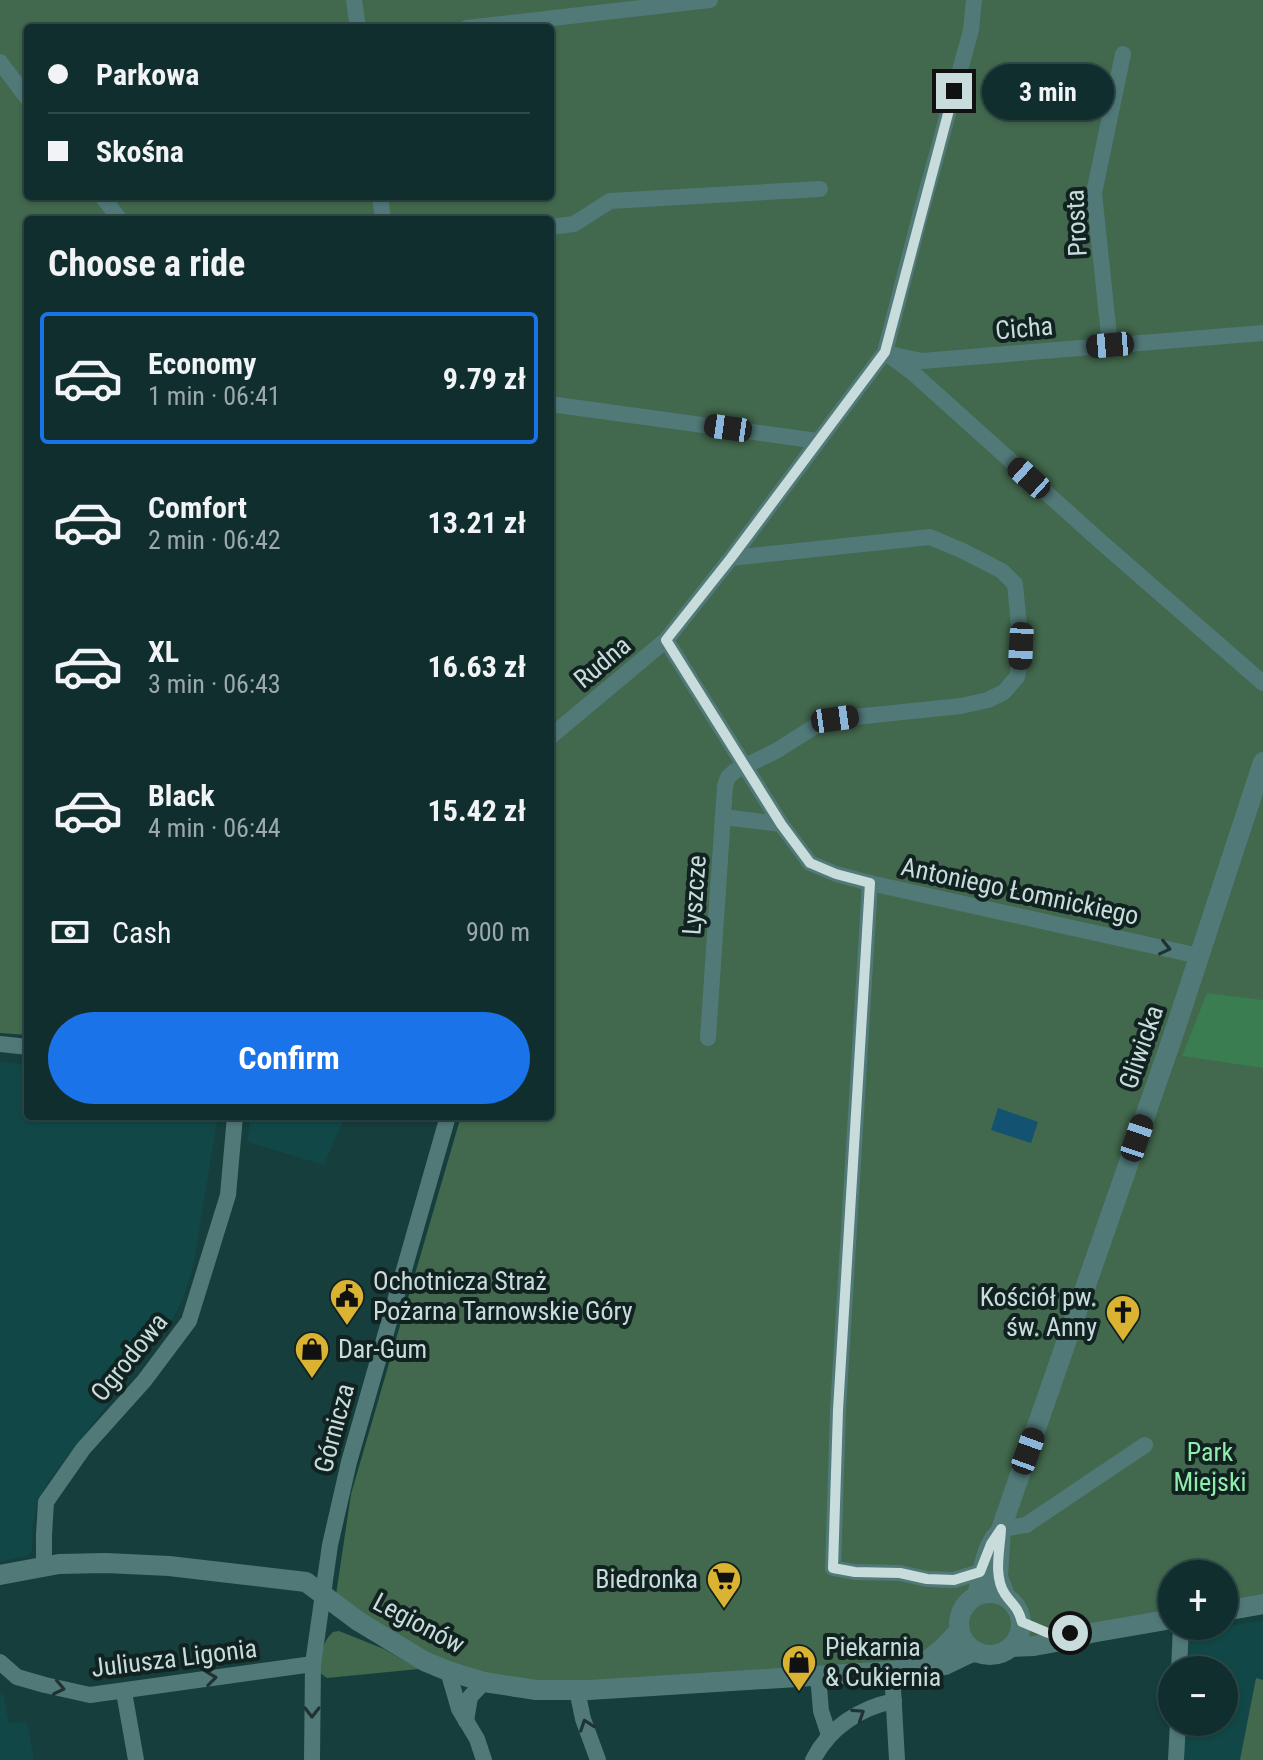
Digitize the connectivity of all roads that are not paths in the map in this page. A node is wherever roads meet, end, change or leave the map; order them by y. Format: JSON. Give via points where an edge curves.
{"nodes":[{"id":1,"x":354,"y":0,"type":"edge"},
{"id":2,"x":710,"y":0,"type":"edge"},
{"id":3,"x":974,"y":0,"type":"edge"},
{"id":4,"x":357,"y":24,"type":"edge"},
{"id":5,"x":501,"y":24,"type":"edge"},
{"id":6,"x":1123,"y":54,"type":"dead end"},
{"id":7,"x":0,"y":62,"type":"edge"},
{"id":8,"x":24,"y":94,"type":"edge"},
{"id":9,"x":820,"y":189,"type":"dead end"},
{"id":10,"x":554,"y":226,"type":"edge"},
{"id":11,"x":1263,"y":333,"type":"edge"},
{"id":12,"x":1110,"y":345,"type":"junction"},
{"id":13,"x":885,"y":352,"type":"junction"},
{"id":14,"x":554,"y":405,"type":"edge"},
{"id":15,"x":818,"y":441,"type":"junction"},
{"id":16,"x":731,"y":558,"type":"junction"},
{"id":17,"x":666,"y":640,"type":"junction"},
{"id":18,"x":1263,"y":683,"type":"edge"},
{"id":19,"x":554,"y":734,"type":"edge"},
{"id":20,"x":1263,"y":762,"type":"edge"},
{"id":21,"x":745,"y":767,"type":"junction"},
{"id":22,"x":723,"y":817,"type":"junction"},
{"id":23,"x":781,"y":824,"type":"junction"},
{"id":24,"x":870,"y":883,"type":"junction"},
{"id":25,"x":1199,"y":956,"type":"junction"},
{"id":26,"x":708,"y":1038,"type":"dead end"},
{"id":27,"x":0,"y":1044,"type":"edge"},
{"id":28,"x":24,"y":1047,"type":"edge"},
{"id":29,"x":235,"y":1120,"type":"edge"},
{"id":30,"x":447,"y":1120,"type":"edge"},
{"id":31,"x":1145,"y":1445,"type":"dead end"},
{"id":32,"x":1001,"y":1529,"type":"junction"},
{"id":33,"x":44,"y":1566,"type":"junction"},
{"id":34,"x":980,"y":1572,"type":"junction"},
{"id":35,"x":0,"y":1575,"type":"edge"},
{"id":36,"x":323,"y":1594,"type":"junction"},
{"id":37,"x":977,"y":1595,"type":"junction"},
{"id":38,"x":1005,"y":1595,"type":"junction"},
{"id":39,"x":1263,"y":1604,"type":"edge"},
{"id":40,"x":1238,"y":1608,"type":"edge"},
{"id":41,"x":1158,"y":1621,"type":"edge"},
{"id":42,"x":1022,"y":1622,"type":"junction"},
{"id":43,"x":960,"y":1630,"type":"junction"},
{"id":44,"x":1091,"y":1633,"type":"junction"},
{"id":45,"x":1011,"y":1647,"type":"junction"},
{"id":46,"x":974,"y":1651,"type":"junction"},
{"id":47,"x":0,"y":1662,"type":"edge"},
{"id":48,"x":313,"y":1664,"type":"junction"},
{"id":49,"x":920,"y":1666,"type":"junction"},
{"id":50,"x":448,"y":1671,"type":"junction"},
{"id":51,"x":892,"y":1671,"type":"junction"},
{"id":52,"x":818,"y":1675,"type":"junction"},
{"id":53,"x":484,"y":1682,"type":"junction"},
{"id":54,"x":577,"y":1690,"type":"junction"},
{"id":55,"x":124,"y":1692,"type":"junction"},
{"id":56,"x":894,"y":1701,"type":"junction"},
{"id":57,"x":466,"y":1721,"type":"junction"},
{"id":58,"x":829,"y":1735,"type":"junction"},
{"id":59,"x":1177,"y":1736,"type":"edge"},
{"id":60,"x":136,"y":1760,"type":"edge"},
{"id":61,"x":312,"y":1760,"type":"edge"},
{"id":62,"x":484,"y":1760,"type":"edge"},
{"id":63,"x":598,"y":1760,"type":"edge"},
{"id":64,"x":813,"y":1760,"type":"edge"},
{"id":65,"x":897,"y":1760,"type":"edge"},
{"id":66,"x":1176,"y":1760,"type":"edge"}],
"edges":[{"from":1,"to":4,"type":"street"},
{"from":2,"to":5,"type":"street"},
{"from":3,"to":13,"type":"street","via":[[971,30]]},
{"from":6,"to":12,"type":"street","name":"Prosta","via":[[1094,193]]},
{"from":7,"to":8,"type":"street"},
{"from":9,"to":10,"type":"street","via":[[610,201],[574,224]]},
{"from":11,"to":12,"type":"street","name":"Cicha"},
{"from":12,"to":13,"type":"street","name":"Cicha","via":[[922,361]]},
{"from":13,"to":15,"type":"street","name":"Rudna"},
{"from":13,"to":18,"type":"street"},
{"from":14,"to":15,"type":"street"},
{"from":15,"to":16,"type":"street","name":"Rudna"},
{"from":16,"to":17,"type":"street","name":"Rudna"},
{"from":16,"to":21,"type":"street","via":[[930,537],[1012,579],[1021,646],[1017,677],[988,700],[835,719]]},
{"from":17,"to":19,"type":"street","name":"Rudna"},
{"from":17,"to":21,"type":"street","name":"Antoniego Łomnickiego"},
{"from":20,"to":25,"type":"street","name":"Gliwicka"},
{"from":21,"to":22,"type":"street","name":"Lyszcze","via":[[728,777]]},
{"from":21,"to":23,"type":"street","name":"Antoniego Łomnickiego"},
{"from":22,"to":23,"type":"street"},
{"from":22,"to":26,"type":"street","name":"Lyszcze"},
{"from":23,"to":24,"type":"street","name":"Antoniego Łomnickiego","via":[[810,863]]},
{"from":24,"to":25,"type":"street","name":"Antoniego Łomnickiego","one_way":true},
{"from":24,"to":34,"type":"street","via":[[833,1568],[954,1580]]},
{"from":25,"to":32,"type":"street","name":"Gliwicka"},
{"from":27,"to":28,"type":"street"},
{"from":29,"to":33,"type":"street","name":"Ogrodowa","via":[[228,1195],[189,1321],[46,1502]]},
{"from":30,"to":36,"type":"street","name":"Górnicza","via":[[349,1462]]},
{"from":31,"to":32,"type":"street","via":[[1026,1525]]},
{"from":32,"to":34,"type":"street","name":"Gliwicka"},
{"from":32,"to":38,"type":"street","name":"Gliwicka","via":[[998,1577]]},
{"from":33,"to":35,"type":"street","name":"Legionów"},
{"from":33,"to":36,"type":"street","name":"Legionów","via":[[169,1566],[306,1582]]},
{"from":34,"to":37,"type":"street","name":"Gliwicka"},
{"from":36,"to":48,"type":"street","name":"Górnicza"},
{"from":36,"to":50,"type":"street","name":"Legionów","via":[[382,1638]]},
{"from":37,"to":38,"type":"street"},
{"from":37,"to":43,"type":"street","via":[[962,1609]]},
{"from":38,"to":42,"type":"street"},
{"from":39,"to":40,"type":"street"},
{"from":41,"to":44,"type":"street"},
{"from":42,"to":44,"type":"street","via":[[1048,1633]]},
{"from":42,"to":45,"type":"street"},
{"from":43,"to":46,"type":"street"},
{"from":43,"to":49,"type":"street"},
{"from":44,"to":45,"type":"street"},
{"from":45,"to":46,"type":"street","via":[[998,1654]]},
{"from":46,"to":49,"type":"street","name":"Legionów","via":[[945,1665]]},
{"from":47,"to":55,"type":"street","name":"Juliusza Ligonia","one_way":true,"via":[[17,1677],[45,1685],[90,1695]]},
{"from":55,"to":48,"type":"street","name":"Juliusza Ligonia","one_way":true},
{"from":48,"to":61,"type":"street","name":"Górnicza","one_way":true},
{"from":49,"to":51,"type":"street","name":"Legionów"},
{"from":50,"to":53,"type":"street","name":"Legionów"},
{"from":50,"to":57,"type":"street"},
{"from":51,"to":52,"type":"street","name":"Legionów"},
{"from":51,"to":56,"type":"street"},
{"from":52,"to":54,"type":"street","name":"Legionów"},
{"from":52,"to":58,"type":"street","via":[[822,1720]]},
{"from":53,"to":54,"type":"street","name":"Legionów"},
{"from":53,"to":57,"type":"street","via":[[470,1697]]},
{"from":63,"to":54,"type":"street","one_way":true},
{"from":55,"to":60,"type":"street"},
{"from":58,"to":56,"type":"street","one_way":true,"via":[[867,1708]]},
{"from":56,"to":65,"type":"street"},
{"from":57,"to":62,"type":"street"},
{"from":58,"to":64,"type":"street"},
{"from":59,"to":66,"type":"street"}]}
